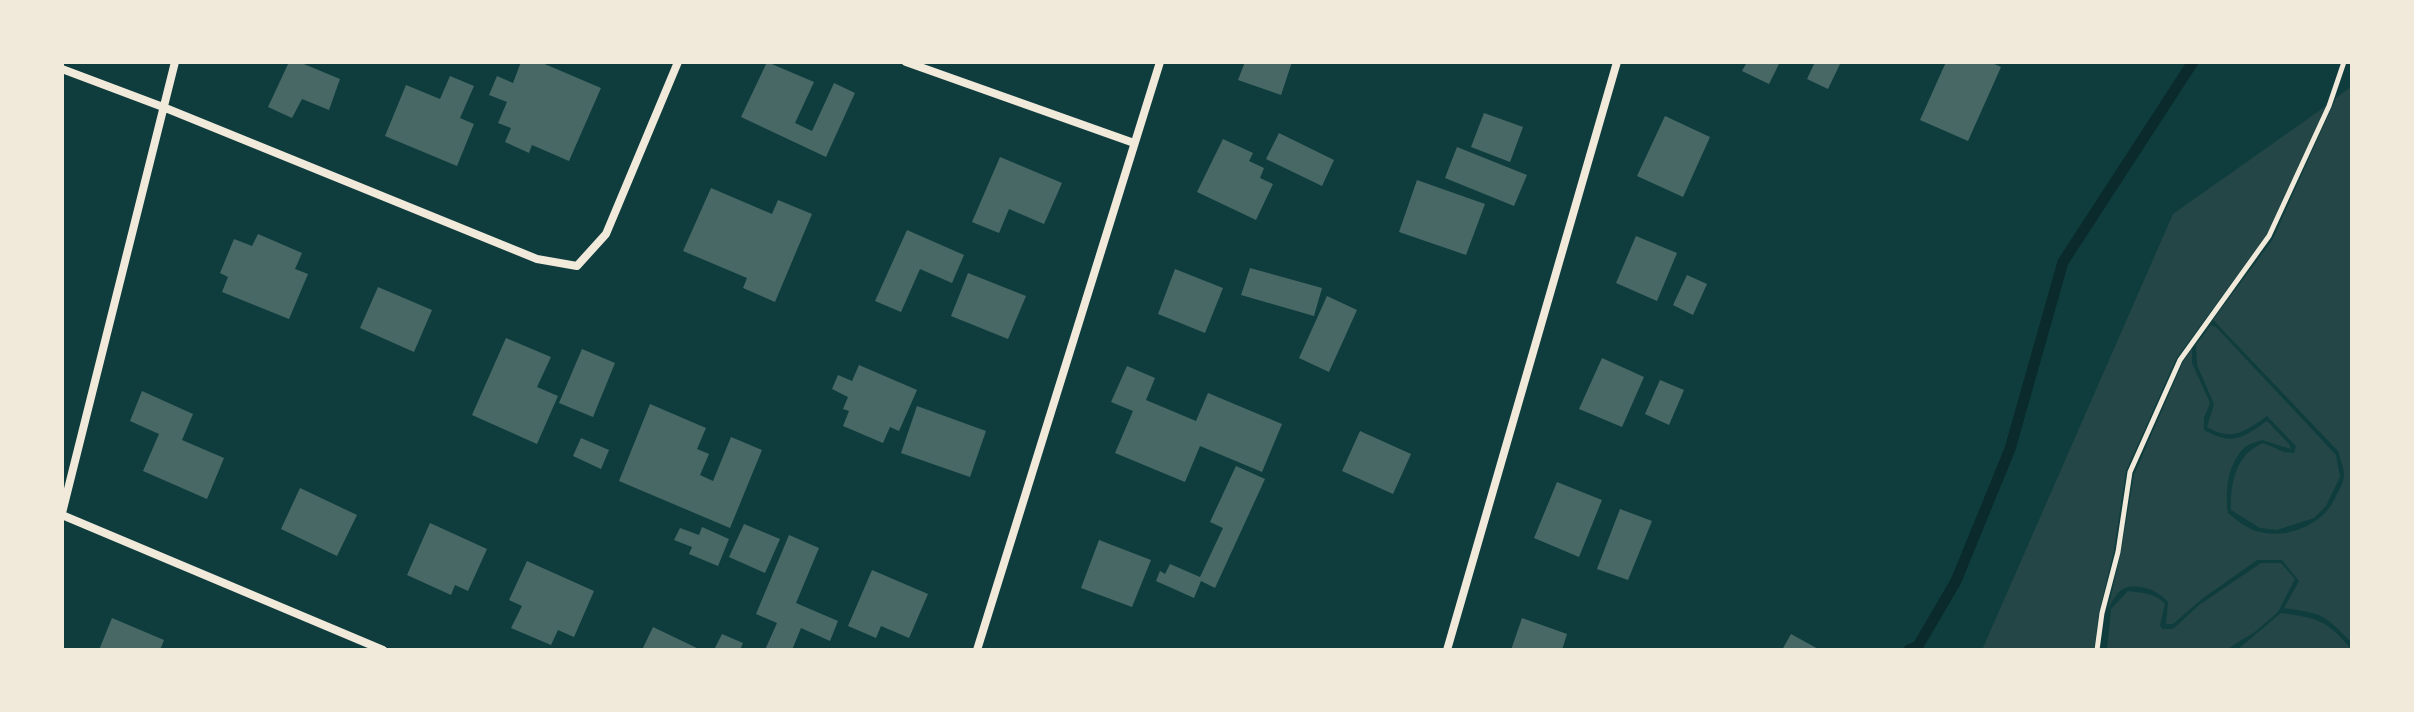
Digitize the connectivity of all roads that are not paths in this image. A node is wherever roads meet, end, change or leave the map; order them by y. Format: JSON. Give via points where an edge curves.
{"nodes":[{"id":1,"x":175,"y":62,"type":"edge"},
{"id":2,"x":678,"y":62,"type":"edge"},
{"id":3,"x":906,"y":62,"type":"edge"},
{"id":4,"x":1160,"y":62,"type":"edge"},
{"id":5,"x":1617,"y":62,"type":"edge"},
{"id":6,"x":62,"y":69,"type":"edge"},
{"id":7,"x":163,"y":107,"type":"junction"},
{"id":8,"x":1134,"y":143,"type":"junction"},
{"id":9,"x":62,"y":514,"type":"edge"},
{"id":10,"x":383,"y":650,"type":"edge"},
{"id":11,"x":977,"y":650,"type":"edge"},
{"id":12,"x":1447,"y":650,"type":"edge"}],
"edges":[{"from":1,"to":7,"type":"street"},
{"from":2,"to":7,"type":"street","via":[[606,234],[577,266],[537,259]]},
{"from":3,"to":8,"type":"street"},
{"from":4,"to":8,"type":"street"},
{"from":5,"to":12,"type":"street"},
{"from":6,"to":7,"type":"street"},
{"from":7,"to":9,"type":"street"},
{"from":8,"to":11,"type":"street"},
{"from":9,"to":10,"type":"street"}]}
